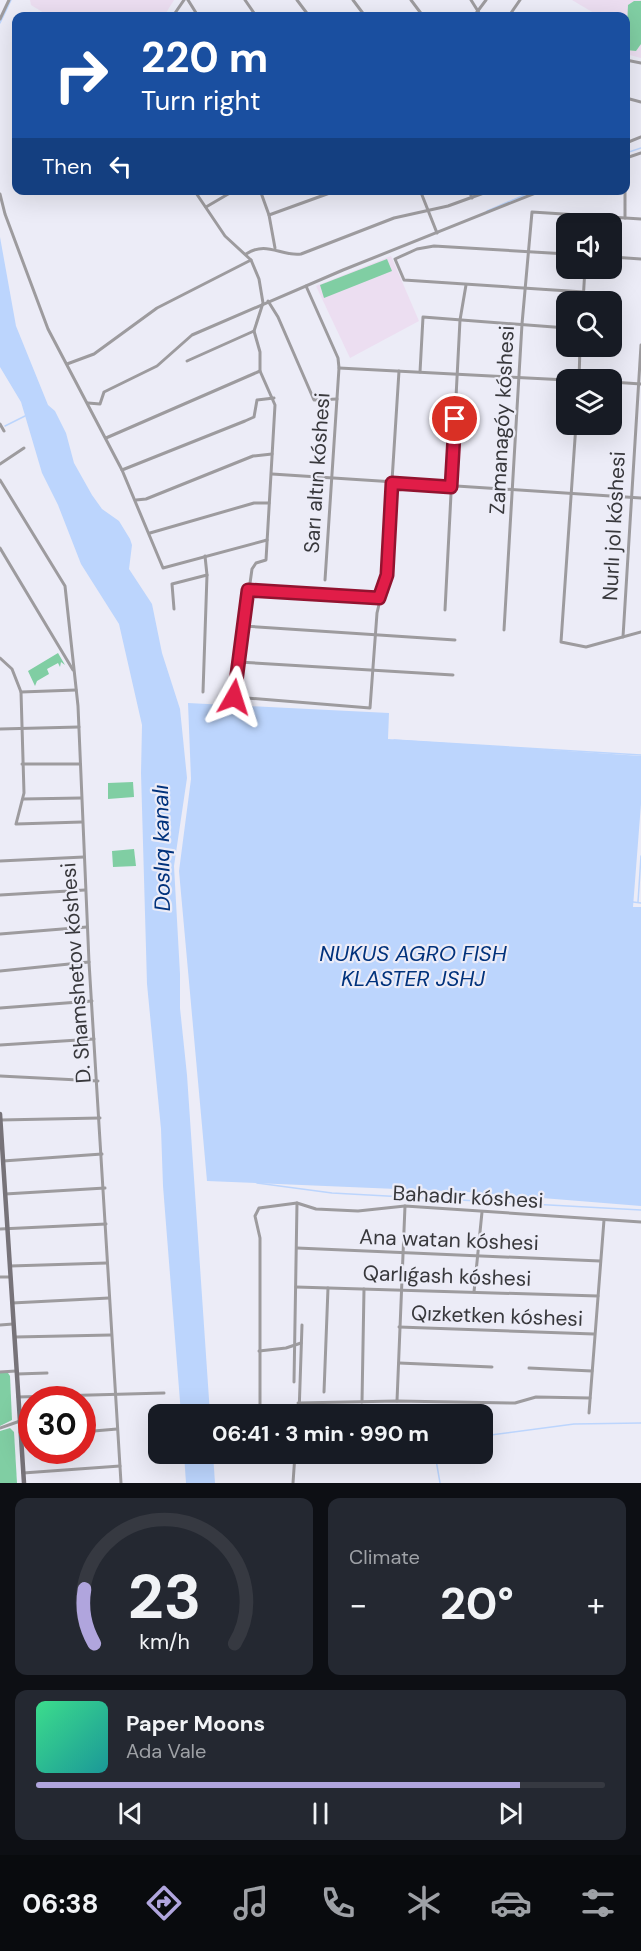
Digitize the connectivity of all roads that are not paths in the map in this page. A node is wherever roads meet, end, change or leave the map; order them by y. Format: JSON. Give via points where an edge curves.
{"nodes":[{"id":1,"x":9,"y":0,"type":"edge"},
{"id":2,"x":186,"y":0,"type":"edge"},
{"id":3,"x":471,"y":0,"type":"edge"},
{"id":4,"x":486,"y":0,"type":"edge"},
{"id":5,"x":176,"y":12,"type":"edge"},
{"id":6,"x":477,"y":12,"type":"joint"},
{"id":7,"x":0,"y":19,"type":"edge"},
{"id":8,"x":0,"y":194,"type":"edge"},
{"id":9,"x":198,"y":195,"type":"edge"},
{"id":10,"x":226,"y":195,"type":"edge"},
{"id":11,"x":262,"y":195,"type":"edge"},
{"id":12,"x":324,"y":195,"type":"edge"},
{"id":13,"x":422,"y":195,"type":"edge"},
{"id":14,"x":471,"y":195,"type":"edge"},
{"id":15,"x":480,"y":195,"type":"edge"},
{"id":16,"x":531,"y":195,"type":"edge"},
{"id":17,"x":625,"y":195,"type":"edge"},
{"id":18,"x":472,"y":198,"type":"junction"},
{"id":19,"x":206,"y":207,"type":"junction"},
{"id":20,"x":428,"y":208,"type":"junction"},
{"id":21,"x":269,"y":215,"type":"junction"},
{"id":22,"x":625,"y":218,"type":"junction"},
{"id":23,"x":641,"y":219,"type":"edge"},
{"id":24,"x":437,"y":233,"type":"junction"},
{"id":25,"x":430,"y":236,"type":"junction"},
{"id":26,"x":434,"y":246,"type":"junction"},
{"id":27,"x":275,"y":248,"type":"junction"},
{"id":28,"x":529,"y":251,"type":"junction"},
{"id":29,"x":556,"y":253,"type":"edge"},
{"id":30,"x":246,"y":254,"type":"junction"},
{"id":31,"x":622,"y":258,"type":"edge"},
{"id":32,"x":641,"y":259,"type":"edge"},
{"id":33,"x":251,"y":260,"type":"junction"},
{"id":34,"x":466,"y":285,"type":"junction"},
{"id":35,"x":306,"y":286,"type":"junction"},
{"id":36,"x":527,"y":288,"type":"junction"},
{"id":37,"x":570,"y":291,"type":"edge"},
{"id":38,"x":268,"y":301,"type":"junction"},
{"id":39,"x":263,"y":303,"type":"junction"},
{"id":40,"x":460,"y":320,"type":"junction"},
{"id":41,"x":522,"y":324,"type":"junction"},
{"id":42,"x":556,"y":327,"type":"edge"},
{"id":43,"x":254,"y":331,"type":"junction"},
{"id":44,"x":641,"y":345,"type":"edge"},
{"id":45,"x":187,"y":361,"type":"dead end"},
{"id":46,"x":67,"y":364,"type":"junction"},
{"id":47,"x":339,"y":368,"type":"junction"},
{"id":48,"x":260,"y":371,"type":"junction"},
{"id":49,"x":399,"y":371,"type":"junction"},
{"id":50,"x":420,"y":372,"type":"junction"},
{"id":51,"x":458,"y":374,"type":"junction"},
{"id":52,"x":519,"y":377,"type":"junction"},
{"id":53,"x":556,"y":379,"type":"edge"},
{"id":54,"x":622,"y":383,"type":"edge"},
{"id":55,"x":640,"y":384,"type":"edge"},
{"id":56,"x":274,"y":398,"type":"junction"},
{"id":57,"x":337,"y":399,"type":"junction"},
{"id":58,"x":88,"y":403,"type":"junction"},
{"id":59,"x":0,"y":424,"type":"edge"},
{"id":60,"x":4,"y":431,"type":"dead end"},
{"id":61,"x":575,"y":435,"type":"edge"},
{"id":62,"x":106,"y":438,"type":"junction"},
{"id":63,"x":24,"y":448,"type":"dead end"},
{"id":64,"x":272,"y":454,"type":"junction"},
{"id":65,"x":0,"y":464,"type":"edge"},
{"id":66,"x":122,"y":470,"type":"junction"},
{"id":67,"x":271,"y":474,"type":"junction"},
{"id":68,"x":332,"y":479,"type":"junction"},
{"id":69,"x":0,"y":480,"type":"edge"},
{"id":70,"x":392,"y":483,"type":"junction"},
{"id":71,"x":451,"y":487,"type":"junction"},
{"id":72,"x":512,"y":490,"type":"junction"},
{"id":73,"x":571,"y":494,"type":"junction"},
{"id":74,"x":630,"y":497,"type":"junction"},
{"id":75,"x":641,"y":498,"type":"edge"},
{"id":76,"x":136,"y":500,"type":"junction"},
{"id":77,"x":269,"y":503,"type":"junction"},
{"id":78,"x":150,"y":533,"type":"junction"},
{"id":79,"x":267,"y":540,"type":"junction"},
{"id":80,"x":0,"y":548,"type":"edge"},
{"id":81,"x":205,"y":556,"type":"junction"},
{"id":82,"x":207,"y":575,"type":"junction"},
{"id":83,"x":324,"y":580,"type":"dead end"},
{"id":84,"x":248,"y":590,"type":"junction"},
{"id":85,"x":379,"y":598,"type":"junction"},
{"id":86,"x":174,"y":609,"type":"dead end"},
{"id":87,"x":445,"y":610,"type":"dead end"},
{"id":88,"x":243,"y":626,"type":"junction"},
{"id":89,"x":504,"y":630,"type":"dead end"},
{"id":90,"x":641,"y":632,"type":"edge"},
{"id":91,"x":375,"y":634,"type":"junction"},
{"id":92,"x":622,"y":637,"type":"junction"},
{"id":93,"x":455,"y":640,"type":"dead end"},
{"id":94,"x":0,"y":658,"type":"edge"},
{"id":95,"x":238,"y":662,"type":"junction"},
{"id":96,"x":375,"y":669,"type":"junction"},
{"id":97,"x":74,"y":672,"type":"junction"},
{"id":98,"x":453,"y":675,"type":"dead end"},
{"id":99,"x":76,"y":690,"type":"junction"},
{"id":100,"x":21,"y":692,"type":"junction"},
{"id":101,"x":203,"y":692,"type":"dead end"},
{"id":102,"x":21,"y":727,"type":"junction"},
{"id":103,"x":79,"y":727,"type":"junction"},
{"id":104,"x":0,"y":729,"type":"edge"},
{"id":105,"x":22,"y":764,"type":"junction"},
{"id":106,"x":80,"y":764,"type":"junction"},
{"id":107,"x":81,"y":798,"type":"junction"},
{"id":108,"x":23,"y":799,"type":"junction"},
{"id":109,"x":82,"y":822,"type":"junction"},
{"id":110,"x":84,"y":857,"type":"junction"},
{"id":111,"x":0,"y":861,"type":"edge"},
{"id":112,"x":86,"y":890,"type":"junction"},
{"id":113,"x":0,"y":895,"type":"edge"},
{"id":114,"x":87,"y":927,"type":"junction"},
{"id":115,"x":0,"y":934,"type":"edge"},
{"id":116,"x":89,"y":963,"type":"junction"},
{"id":117,"x":0,"y":971,"type":"edge"},
{"id":118,"x":92,"y":1002,"type":"junction"},
{"id":119,"x":0,"y":1008,"type":"edge"},
{"id":120,"x":95,"y":1039,"type":"junction"},
{"id":121,"x":0,"y":1045,"type":"edge"},
{"id":122,"x":0,"y":1076,"type":"edge"},
{"id":123,"x":98,"y":1082,"type":"junction"},
{"id":124,"x":0,"y":1114,"type":"edge"},
{"id":125,"x":100,"y":1118,"type":"junction"},
{"id":126,"x":0,"y":1120,"type":"edge"},
{"id":127,"x":1,"y":1144,"type":"edge"},
{"id":128,"x":102,"y":1154,"type":"junction"},
{"id":129,"x":3,"y":1161,"type":"junction"},
{"id":130,"x":105,"y":1188,"type":"junction"},
{"id":131,"x":5,"y":1194,"type":"junction"},
{"id":132,"x":297,"y":1203,"type":"junction"},
{"id":133,"x":405,"y":1206,"type":"junction"},
{"id":134,"x":482,"y":1212,"type":"junction"},
{"id":135,"x":604,"y":1220,"type":"junction"},
{"id":136,"x":641,"y":1222,"type":"edge"},
{"id":137,"x":106,"y":1224,"type":"junction"},
{"id":138,"x":0,"y":1229,"type":"edge"},
{"id":139,"x":8,"y":1230,"type":"junction"},
{"id":140,"x":297,"y":1248,"type":"junction"},
{"id":141,"x":404,"y":1253,"type":"junction"},
{"id":142,"x":476,"y":1256,"type":"junction"},
{"id":143,"x":600,"y":1260,"type":"junction"},
{"id":144,"x":107,"y":1263,"type":"junction"},
{"id":145,"x":10,"y":1266,"type":"junction"},
{"id":146,"x":0,"y":1277,"type":"edge"},
{"id":147,"x":10,"y":1277,"type":"junction"},
{"id":148,"x":296,"y":1287,"type":"junction"},
{"id":149,"x":328,"y":1288,"type":"junction"},
{"id":150,"x":364,"y":1289,"type":"junction"},
{"id":151,"x":400,"y":1290,"type":"junction"},
{"id":152,"x":474,"y":1292,"type":"junction"},
{"id":153,"x":598,"y":1296,"type":"junction"},
{"id":154,"x":109,"y":1298,"type":"junction"},
{"id":155,"x":12,"y":1302,"type":"junction"},
{"id":156,"x":13,"y":1324,"type":"junction"},
{"id":157,"x":0,"y":1325,"type":"edge"},
{"id":158,"x":302,"y":1325,"type":"dead end"},
{"id":159,"x":399,"y":1327,"type":"junction"},
{"id":160,"x":594,"y":1334,"type":"junction"},
{"id":161,"x":111,"y":1335,"type":"junction"},
{"id":162,"x":14,"y":1338,"type":"junction"},
{"id":163,"x":301,"y":1343,"type":"junction"},
{"id":164,"x":294,"y":1345,"type":"junction"},
{"id":165,"x":259,"y":1351,"type":"junction"},
{"id":166,"x":399,"y":1363,"type":"junction"},
{"id":167,"x":492,"y":1367,"type":"dead end"},
{"id":168,"x":529,"y":1368,"type":"dead end"},
{"id":169,"x":592,"y":1371,"type":"junction"},
{"id":170,"x":0,"y":1372,"type":"edge"},
{"id":171,"x":17,"y":1372,"type":"junction"},
{"id":172,"x":47,"y":1373,"type":"dead end"},
{"id":173,"x":294,"y":1382,"type":"dead end"},
{"id":174,"x":324,"y":1392,"type":"dead end"},
{"id":175,"x":114,"y":1393,"type":"junction"},
{"id":176,"x":164,"y":1393,"type":"dead end"},
{"id":177,"x":96,"y":1394,"type":"edge"},
{"id":178,"x":18,"y":1397,"type":"edge"},
{"id":179,"x":590,"y":1398,"type":"junction"},
{"id":180,"x":397,"y":1401,"type":"junction"},
{"id":181,"x":362,"y":1402,"type":"junction"},
{"id":182,"x":298,"y":1403,"type":"joint"},
{"id":183,"x":260,"y":1404,"type":"edge"},
{"id":184,"x":589,"y":1413,"type":"dead end"},
{"id":185,"x":18,"y":1422,"type":"edge"},
{"id":186,"x":0,"y":1428,"type":"edge"},
{"id":187,"x":117,"y":1429,"type":"junction"},
{"id":188,"x":96,"y":1431,"type":"edge"},
{"id":189,"x":22,"y":1464,"type":"edge"},
{"id":190,"x":294,"y":1464,"type":"edge"},
{"id":191,"x":120,"y":1466,"type":"junction"},
{"id":192,"x":23,"y":1473,"type":"junction"},
{"id":193,"x":24,"y":1483,"type":"edge"},
{"id":194,"x":121,"y":1483,"type":"edge"},
{"id":195,"x":293,"y":1483,"type":"edge"}],
"edges":[{"from":1,"to":7,"type":"street"},
{"from":2,"to":5,"type":"street"},
{"from":3,"to":6,"type":"street"},
{"from":4,"to":6,"type":"street"},
{"from":8,"to":46,"type":"street","via":[[39,308]]},
{"from":9,"to":19,"type":"street"},
{"from":10,"to":19,"type":"street"},
{"from":11,"to":21,"type":"street"},
{"from":12,"to":21,"type":"street"},
{"from":13,"to":20,"type":"street"},
{"from":14,"to":18,"type":"street"},
{"from":15,"to":18,"type":"street"},
{"from":16,"to":24,"type":"street"},
{"from":17,"to":22,"type":"street"},
{"from":18,"to":20,"type":"street"},
{"from":19,"to":30,"type":"street","via":[[225,236]]},
{"from":20,"to":24,"type":"street"},
{"from":20,"to":27,"type":"street","via":[[301,254]]},
{"from":21,"to":27,"type":"street"},
{"from":22,"to":23,"type":"street"},
{"from":22,"to":28,"type":"street","name":"Zamanagóy kóshesi","via":[[532,212]]},
{"from":24,"to":25,"type":"street"},
{"from":25,"to":26,"type":"street"},
{"from":25,"to":35,"type":"street"},
{"from":26,"to":28,"type":"street"},
{"from":26,"to":34,"type":"street","via":[[395,259],[404,280]]},
{"from":27,"to":30,"type":"street"},
{"from":28,"to":29,"type":"street"},
{"from":28,"to":36,"type":"street","name":"Zamanagóy kóshesi"},
{"from":30,"to":33,"type":"street"},
{"from":31,"to":32,"type":"street"},
{"from":33,"to":39,"type":"street"},
{"from":33,"to":46,"type":"street","via":[[157,308],[94,354]]},
{"from":34,"to":36,"type":"street"},
{"from":34,"to":40,"type":"street"},
{"from":35,"to":38,"type":"street"},
{"from":35,"to":47,"type":"street"},
{"from":36,"to":37,"type":"street"},
{"from":36,"to":41,"type":"street","name":"Zamanagóy kóshesi"},
{"from":38,"to":39,"type":"street"},
{"from":38,"to":57,"type":"street","via":[[314,400]]},
{"from":39,"to":43,"type":"street"},
{"from":39,"to":58,"type":"street","via":[[192,335],[157,366],[104,392],[99,404]]},
{"from":40,"to":41,"type":"street"},
{"from":40,"to":50,"type":"street","via":[[423,317]]},
{"from":40,"to":51,"type":"street"},
{"from":41,"to":42,"type":"street"},
{"from":41,"to":52,"type":"street","name":"Zamanagóy kóshesi"},
{"from":43,"to":45,"type":"street"},
{"from":43,"to":48,"type":"street"},
{"from":44,"to":55,"type":"street","name":"Nurlı jol kóshesi"},
{"from":46,"to":58,"type":"street"},
{"from":47,"to":49,"type":"street"},
{"from":47,"to":57,"type":"street","name":"Sarı altın kóshesi"},
{"from":48,"to":56,"type":"street"},
{"from":48,"to":62,"type":"street"},
{"from":49,"to":50,"type":"street"},
{"from":49,"to":70,"type":"street"},
{"from":50,"to":51,"type":"street"},
{"from":51,"to":52,"type":"street"},
{"from":51,"to":71,"type":"street"},
{"from":52,"to":53,"type":"street"},
{"from":52,"to":72,"type":"street","name":"Zamanagóy kóshesi"},
{"from":54,"to":55,"type":"street"},
{"from":55,"to":74,"type":"street","name":"Nurlı jol kóshesi"},
{"from":56,"to":64,"type":"street"},
{"from":56,"to":66,"type":"street","via":[[255,402],[254,417]]},
{"from":57,"to":68,"type":"street","name":"Sarı altın kóshesi"},
{"from":58,"to":62,"type":"street"},
{"from":59,"to":60,"type":"street"},
{"from":61,"to":73,"type":"street"},
{"from":62,"to":66,"type":"street"},
{"from":63,"to":65,"type":"street"},
{"from":64,"to":67,"type":"street"},
{"from":64,"to":76,"type":"street","via":[[253,456]]},
{"from":66,"to":76,"type":"street"},
{"from":67,"to":68,"type":"street"},
{"from":67,"to":77,"type":"street"},
{"from":68,"to":70,"type":"street"},
{"from":68,"to":83,"type":"street","name":"Sarı altın kóshesi"},
{"from":69,"to":97,"type":"street","name":"D. Shamshetov kóshesi","via":[[65,586]]},
{"from":70,"to":71,"type":"street"},
{"from":70,"to":85,"type":"street","via":[[387,575]]},
{"from":71,"to":72,"type":"street"},
{"from":71,"to":87,"type":"street"},
{"from":72,"to":73,"type":"street"},
{"from":72,"to":89,"type":"street","name":"Zamanagóy kóshesi"},
{"from":73,"to":74,"type":"street"},
{"from":73,"to":92,"type":"street","via":[[561,642],[586,647]]},
{"from":74,"to":75,"type":"street"},
{"from":74,"to":92,"type":"street","name":"Nurlı jol kóshesi"},
{"from":76,"to":78,"type":"street"},
{"from":77,"to":78,"type":"street","via":[[254,503]]},
{"from":77,"to":79,"type":"street"},
{"from":78,"to":81,"type":"street","via":[[163,568]]},
{"from":79,"to":81,"type":"street"},
{"from":79,"to":84,"type":"street","via":[[266,561],[256,563],[252,569]]},
{"from":80,"to":97,"type":"street"},
{"from":81,"to":82,"type":"street"},
{"from":82,"to":86,"type":"street","via":[[172,584]]},
{"from":82,"to":101,"type":"street"},
{"from":84,"to":85,"type":"street"},
{"from":84,"to":88,"type":"street"},
{"from":85,"to":91,"type":"street"},
{"from":88,"to":91,"type":"street"},
{"from":88,"to":95,"type":"street"},
{"from":90,"to":92,"type":"street"},
{"from":91,"to":93,"type":"street"},
{"from":91,"to":96,"type":"street"},
{"from":94,"to":100,"type":"street","via":[[12,669]]},
{"from":95,"to":96,"type":"street"},
{"from":95,"to":96,"type":"street","via":[[234,697],[370,708]]},
{"from":96,"to":98,"type":"street"},
{"from":97,"to":99,"type":"street","name":"D. Shamshetov kóshesi"},
{"from":99,"to":100,"type":"street"},
{"from":99,"to":103,"type":"street","name":"D. Shamshetov kóshesi"},
{"from":100,"to":102,"type":"street"},
{"from":102,"to":103,"type":"street"},
{"from":102,"to":104,"type":"street"},
{"from":102,"to":105,"type":"street"},
{"from":103,"to":106,"type":"street","name":"D. Shamshetov kóshesi"},
{"from":105,"to":106,"type":"street"},
{"from":105,"to":108,"type":"street"},
{"from":106,"to":107,"type":"street","name":"D. Shamshetov kóshesi"},
{"from":107,"to":108,"type":"street"},
{"from":107,"to":109,"type":"street","name":"D. Shamshetov kóshesi"},
{"from":108,"to":109,"type":"street","via":[[16,824]]},
{"from":109,"to":110,"type":"street","name":"D. Shamshetov kóshesi"},
{"from":110,"to":111,"type":"street"},
{"from":110,"to":112,"type":"street","name":"D. Shamshetov kóshesi"},
{"from":112,"to":113,"type":"street"},
{"from":112,"to":114,"type":"street","name":"D. Shamshetov kóshesi"},
{"from":114,"to":115,"type":"street"},
{"from":114,"to":116,"type":"street","name":"D. Shamshetov kóshesi"},
{"from":116,"to":117,"type":"street"},
{"from":116,"to":118,"type":"street","name":"D. Shamshetov kóshesi"},
{"from":118,"to":119,"type":"street"},
{"from":118,"to":120,"type":"street","name":"D. Shamshetov kóshesi"},
{"from":120,"to":121,"type":"street"},
{"from":120,"to":123,"type":"street","name":"D. Shamshetov kóshesi"},
{"from":122,"to":123,"type":"street"},
{"from":123,"to":125,"type":"street","name":"D. Shamshetov kóshesi"},
{"from":124,"to":126,"type":"main road"},
{"from":125,"to":126,"type":"street"},
{"from":125,"to":128,"type":"street","name":"D. Shamshetov kóshesi"},
{"from":126,"to":127,"type":"main road"},
{"from":127,"to":129,"type":"main road"},
{"from":128,"to":129,"type":"street"},
{"from":128,"to":130,"type":"street","name":"D. Shamshetov kóshesi"},
{"from":129,"to":131,"type":"main road"},
{"from":130,"to":131,"type":"street"},
{"from":130,"to":137,"type":"street","name":"D. Shamshetov kóshesi"},
{"from":131,"to":139,"type":"main road"},
{"from":132,"to":133,"type":"street","name":"Bahadır kóshesi","via":[[341,1211]]},
{"from":132,"to":140,"type":"street"},
{"from":132,"to":165,"type":"street","name":"Bahadır kóshesi","via":[[259,1208],[255,1216],[260,1238]]},
{"from":133,"to":134,"type":"street","name":"Bahadır kóshesi"},
{"from":133,"to":141,"type":"street"},
{"from":134,"to":135,"type":"street","name":"Bahadır kóshesi"},
{"from":134,"to":142,"type":"street"},
{"from":135,"to":136,"type":"street","name":"Bahadır kóshesi"},
{"from":135,"to":143,"type":"street"},
{"from":137,"to":139,"type":"street"},
{"from":137,"to":144,"type":"street","name":"D. Shamshetov kóshesi"},
{"from":138,"to":139,"type":"street"},
{"from":139,"to":145,"type":"main road"},
{"from":140,"to":141,"type":"street","name":"Ana watan kóshesi"},
{"from":140,"to":148,"type":"street"},
{"from":141,"to":142,"type":"street","name":"Ana watan kóshesi"},
{"from":141,"to":151,"type":"street"},
{"from":142,"to":143,"type":"street","name":"Ana watan kóshesi"},
{"from":142,"to":152,"type":"street"},
{"from":143,"to":153,"type":"street"},
{"from":144,"to":145,"type":"street"},
{"from":144,"to":154,"type":"street","name":"D. Shamshetov kóshesi"},
{"from":145,"to":147,"type":"main road"},
{"from":146,"to":147,"type":"street"},
{"from":147,"to":155,"type":"main road"},
{"from":148,"to":149,"type":"street","name":"Qarlıǵash kóshesi"},
{"from":148,"to":164,"type":"street"},
{"from":149,"to":150,"type":"street","name":"Qarlıǵash kóshesi"},
{"from":149,"to":174,"type":"street"},
{"from":150,"to":151,"type":"street","name":"Qarlıǵash kóshesi"},
{"from":150,"to":181,"type":"street"},
{"from":151,"to":152,"type":"street","name":"Qarlıǵash kóshesi"},
{"from":151,"to":159,"type":"street"},
{"from":152,"to":153,"type":"street","name":"Qarlıǵash kóshesi"},
{"from":153,"to":160,"type":"street"},
{"from":154,"to":155,"type":"street"},
{"from":154,"to":161,"type":"street","name":"D. Shamshetov kóshesi"},
{"from":155,"to":156,"type":"main road"},
{"from":156,"to":157,"type":"street"},
{"from":156,"to":162,"type":"main road"},
{"from":158,"to":163,"type":"street"},
{"from":159,"to":160,"type":"street","name":"Qızketken kóshesi"},
{"from":159,"to":166,"type":"street"},
{"from":160,"to":169,"type":"street"},
{"from":161,"to":162,"type":"street"},
{"from":161,"to":175,"type":"street","name":"D. Shamshetov kóshesi"},
{"from":162,"to":171,"type":"main road"},
{"from":163,"to":164,"type":"street"},
{"from":163,"to":182,"type":"street"},
{"from":164,"to":165,"type":"street"},
{"from":164,"to":173,"type":"street"},
{"from":165,"to":183,"type":"street"},
{"from":166,"to":167,"type":"street"},
{"from":166,"to":180,"type":"street"},
{"from":168,"to":169,"type":"street"},
{"from":169,"to":179,"type":"street"},
{"from":170,"to":171,"type":"street"},
{"from":171,"to":172,"type":"street"},
{"from":171,"to":178,"type":"main road"},
{"from":175,"to":176,"type":"street"},
{"from":175,"to":177,"type":"street"},
{"from":175,"to":187,"type":"street","name":"D. Shamshetov kóshesi"},
{"from":179,"to":180,"type":"street","via":[[536,1397],[515,1403]]},
{"from":179,"to":184,"type":"street"},
{"from":180,"to":181,"type":"street"},
{"from":181,"to":182,"type":"street"},
{"from":185,"to":186,"type":"street"},
{"from":187,"to":188,"type":"street"},
{"from":187,"to":191,"type":"street","name":"D. Shamshetov kóshesi"},
{"from":189,"to":192,"type":"main road"},
{"from":190,"to":195,"type":"street"},
{"from":191,"to":192,"type":"street"},
{"from":191,"to":194,"type":"street","name":"D. Shamshetov kóshesi"},
{"from":192,"to":193,"type":"main road"}]}
